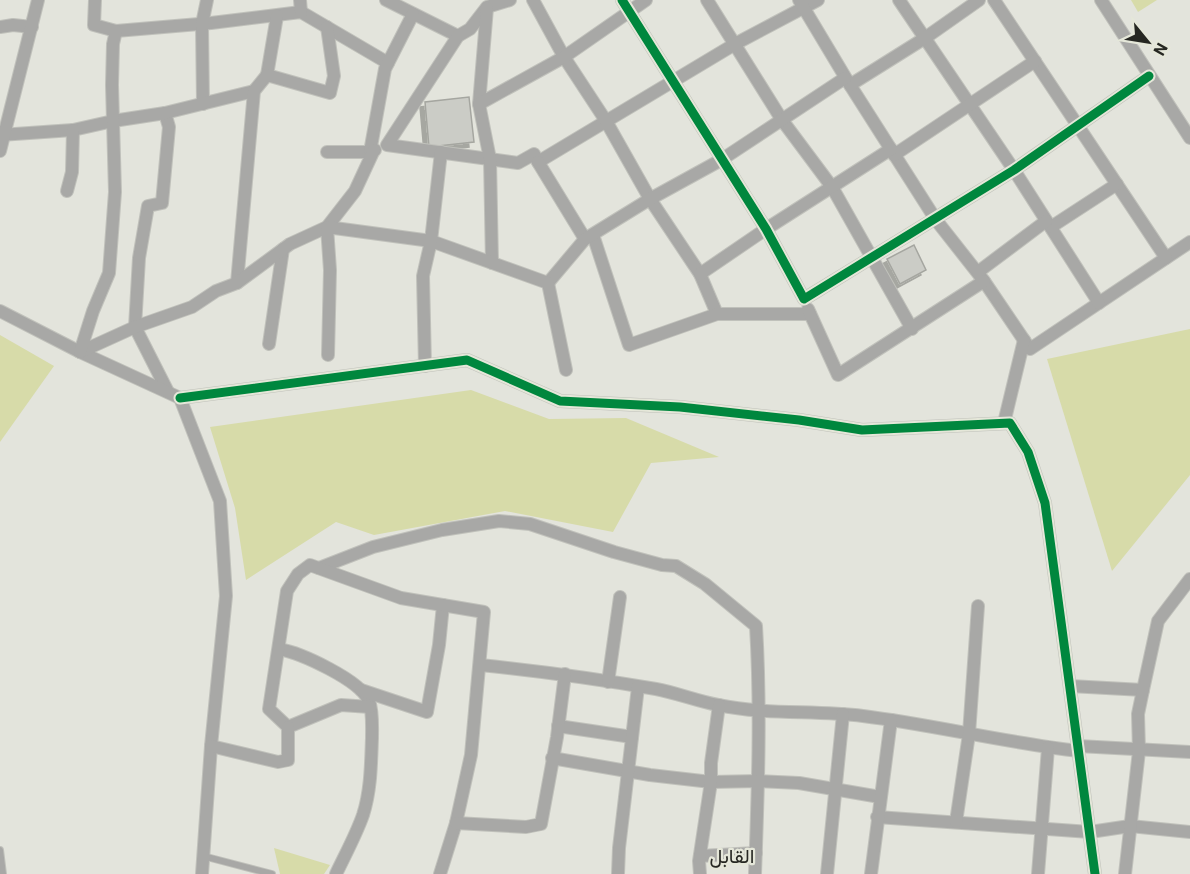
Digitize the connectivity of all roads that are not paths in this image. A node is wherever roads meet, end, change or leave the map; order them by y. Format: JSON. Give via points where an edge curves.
{"nodes":[{"id":1,"x":38,"y":0,"type":"edge"},
{"id":2,"x":95,"y":0,"type":"edge"},
{"id":3,"x":207,"y":0,"type":"edge"},
{"id":4,"x":386,"y":0,"type":"edge"},
{"id":5,"x":510,"y":0,"type":"edge"},
{"id":6,"x":532,"y":0,"type":"edge"},
{"id":7,"x":646,"y":0,"type":"edge"},
{"id":8,"x":707,"y":0,"type":"edge"},
{"id":9,"x":818,"y":0,"type":"edge"},
{"id":10,"x":899,"y":0,"type":"edge"},
{"id":11,"x":979,"y":0,"type":"edge"},
{"id":12,"x":994,"y":0,"type":"edge"},
{"id":13,"x":1101,"y":0,"type":"edge"},
{"id":14,"x":625,"y":5,"type":"edge"},
{"id":15,"x":801,"y":5,"type":"edge"},
{"id":16,"x":300,"y":6,"type":"edge"},
{"id":17,"x":487,"y":7,"type":"junction"},
{"id":18,"x":413,"y":14,"type":"junction"},
{"id":19,"x":277,"y":16,"type":"junction"},
{"id":20,"x":202,"y":24,"type":"junction"},
{"id":21,"x":0,"y":27,"type":"edge"},
{"id":22,"x":32,"y":27,"type":"junction"},
{"id":23,"x":327,"y":27,"type":"junction"},
{"id":24,"x":116,"y":31,"type":"junction"},
{"id":25,"x":458,"y":36,"type":"junction"},
{"id":26,"x":925,"y":38,"type":"junction"},
{"id":27,"x":735,"y":44,"type":"junction"},
{"id":28,"x":564,"y":57,"type":"junction"},
{"id":29,"x":1035,"y":61,"type":"junction"},
{"id":30,"x":388,"y":63,"type":"junction"},
{"id":31,"x":267,"y":75,"type":"junction"},
{"id":32,"x":1149,"y":76,"type":"junction"},
{"id":33,"x":847,"y":81,"type":"junction"},
{"id":34,"x":672,"y":83,"type":"junction"},
{"id":35,"x":254,"y":91,"type":"junction"},
{"id":36,"x":202,"y":104,"type":"junction"},
{"id":37,"x":479,"y":104,"type":"junction"},
{"id":38,"x":970,"y":105,"type":"junction"},
{"id":39,"x":165,"y":113,"type":"junction"},
{"id":40,"x":782,"y":120,"type":"junction"},
{"id":41,"x":113,"y":121,"type":"junction"},
{"id":42,"x":606,"y":121,"type":"junction"},
{"id":43,"x":1078,"y":126,"type":"junction"},
{"id":44,"x":73,"y":130,"type":"junction"},
{"id":45,"x":2,"y":134,"type":"edge"},
{"id":46,"x":1190,"y":138,"type":"edge"},
{"id":47,"x":387,"y":145,"type":"junction"},
{"id":48,"x":0,"y":151,"type":"edge"},
{"id":49,"x":372,"y":151,"type":"junction"},
{"id":50,"x":327,"y":152,"type":"dead end"},
{"id":51,"x":441,"y":152,"type":"junction"},
{"id":52,"x":892,"y":152,"type":"junction"},
{"id":53,"x":490,"y":159,"type":"junction"},
{"id":54,"x":721,"y":160,"type":"junction"},
{"id":55,"x":538,"y":162,"type":"junction"},
{"id":56,"x":1014,"y":170,"type":"junction"},
{"id":57,"x":1117,"y":184,"type":"junction"},
{"id":58,"x":832,"y":187,"type":"junction"},
{"id":59,"x":67,"y":191,"type":"dead end"},
{"id":60,"x":650,"y":199,"type":"junction"},
{"id":61,"x":936,"y":220,"type":"junction"},
{"id":62,"x":1048,"y":224,"type":"junction"},
{"id":63,"x":327,"y":227,"type":"junction"},
{"id":64,"x":766,"y":229,"type":"junction"},
{"id":65,"x":589,"y":237,"type":"junction"},
{"id":66,"x":431,"y":241,"type":"junction"},
{"id":67,"x":1190,"y":242,"type":"edge"},
{"id":68,"x":283,"y":249,"type":"junction"},
{"id":69,"x":871,"y":258,"type":"junction"},
{"id":70,"x":1166,"y":258,"type":"junction"},
{"id":71,"x":492,"y":263,"type":"junction"},
{"id":72,"x":700,"y":274,"type":"junction"},
{"id":73,"x":981,"y":276,"type":"junction"},
{"id":74,"x":237,"y":283,"type":"junction"},
{"id":75,"x":548,"y":283,"type":"junction"},
{"id":76,"x":804,"y":299,"type":"junction"},
{"id":77,"x":1099,"y":303,"type":"junction"},
{"id":78,"x":0,"y":311,"type":"edge"},
{"id":79,"x":717,"y":314,"type":"junction"},
{"id":80,"x":810,"y":314,"type":"junction"},
{"id":81,"x":135,"y":327,"type":"junction"},
{"id":82,"x":912,"y":329,"type":"junction"},
{"id":83,"x":1024,"y":340,"type":"junction"},
{"id":84,"x":269,"y":344,"type":"dead end"},
{"id":85,"x":80,"y":352,"type":"junction"},
{"id":86,"x":328,"y":355,"type":"dead end"},
{"id":87,"x":425,"y":366,"type":"junction"},
{"id":88,"x":566,"y":370,"type":"dead end"},
{"id":89,"x":168,"y":392,"type":"junction"},
{"id":90,"x":180,"y":398,"type":"junction"},
{"id":91,"x":1004,"y":423,"type":"junction"},
{"id":92,"x":320,"y":568,"type":"junction"},
{"id":93,"x":1190,"y":579,"type":"edge"},
{"id":94,"x":620,"y":597,"type":"dead end"},
{"id":95,"x":442,"y":605,"type":"junction"},
{"id":96,"x":978,"y":606,"type":"dead end"},
{"id":97,"x":279,"y":649,"type":"junction"},
{"id":98,"x":480,"y":665,"type":"junction"},
{"id":99,"x":565,"y":675,"type":"junction"},
{"id":100,"x":608,"y":682,"type":"junction"},
{"id":101,"x":1070,"y":686,"type":"junction"},
{"id":102,"x":638,"y":687,"type":"junction"},
{"id":103,"x":360,"y":690,"type":"junction"},
{"id":104,"x":1143,"y":690,"type":"junction"},
{"id":105,"x":719,"y":705,"type":"junction"},
{"id":106,"x":370,"y":707,"type":"junction"},
{"id":107,"x":758,"y":710,"type":"junction"},
{"id":108,"x":843,"y":714,"type":"junction"},
{"id":109,"x":891,"y":720,"type":"junction"},
{"id":110,"x":558,"y":726,"type":"junction"},
{"id":111,"x":288,"y":728,"type":"junction"},
{"id":112,"x":969,"y":734,"type":"junction"},
{"id":113,"x":632,"y":737,"type":"junction"},
{"id":114,"x":211,"y":746,"type":"junction"},
{"id":115,"x":1048,"y":748,"type":"junction"},
{"id":116,"x":1078,"y":749,"type":"junction"},
{"id":117,"x":1139,"y":751,"type":"junction"},
{"id":118,"x":1190,"y":752,"type":"edge"},
{"id":119,"x":552,"y":758,"type":"junction"},
{"id":120,"x":628,"y":771,"type":"junction"},
{"id":121,"x":759,"y":781,"type":"junction"},
{"id":122,"x":711,"y":782,"type":"junction"},
{"id":123,"x":835,"y":788,"type":"junction"},
{"id":124,"x":880,"y":797,"type":"junction"},
{"id":125,"x":877,"y":817,"type":"junction"},
{"id":126,"x":956,"y":822,"type":"junction"},
{"id":127,"x":456,"y":823,"type":"junction"},
{"id":128,"x":1130,"y":826,"type":"junction"},
{"id":129,"x":1042,"y":828,"type":"junction"},
{"id":130,"x":1089,"y":832,"type":"junction"},
{"id":131,"x":1190,"y":832,"type":"edge"},
{"id":132,"x":0,"y":850,"type":"edge"},
{"id":133,"x":756,"y":853,"type":"junction"},
{"id":134,"x":203,"y":856,"type":"junction"},
{"id":135,"x":700,"y":856,"type":"junction"},
{"id":136,"x":3,"y":874,"type":"edge"},
{"id":137,"x":202,"y":874,"type":"edge"},
{"id":138,"x":272,"y":874,"type":"edge"},
{"id":139,"x":336,"y":874,"type":"edge"},
{"id":140,"x":440,"y":874,"type":"edge"},
{"id":141,"x":618,"y":874,"type":"edge"},
{"id":142,"x":700,"y":874,"type":"edge"},
{"id":143,"x":755,"y":874,"type":"edge"},
{"id":144,"x":827,"y":874,"type":"edge"},
{"id":145,"x":871,"y":874,"type":"edge"},
{"id":146,"x":1038,"y":874,"type":"edge"},
{"id":147,"x":1095,"y":874,"type":"edge"},
{"id":148,"x":1125,"y":874,"type":"edge"}],
"edges":[{"from":1,"to":22,"type":"street"},
{"from":2,"to":24,"type":"street","via":[[94,26]]},
{"from":3,"to":20,"type":"street"},
{"from":4,"to":18,"type":"street"},
{"from":5,"to":17,"type":"street"},
{"from":6,"to":28,"type":"street"},
{"from":7,"to":14,"type":"street"},
{"from":8,"to":27,"type":"street"},
{"from":9,"to":15,"type":"street"},
{"from":10,"to":26,"type":"street"},
{"from":11,"to":26,"type":"street"},
{"from":12,"to":29,"type":"street"},
{"from":13,"to":32,"type":"street"},
{"from":14,"to":28,"type":"street"},
{"from":14,"to":34,"type":"street"},
{"from":15,"to":27,"type":"street"},
{"from":15,"to":33,"type":"street"},
{"from":16,"to":19,"type":"street"},
{"from":16,"to":23,"type":"street"},
{"from":17,"to":25,"type":"street","via":[[470,29]]},
{"from":17,"to":37,"type":"street"},
{"from":18,"to":25,"type":"street"},
{"from":18,"to":30,"type":"street"},
{"from":19,"to":20,"type":"street"},
{"from":19,"to":31,"type":"street"},
{"from":20,"to":24,"type":"street"},
{"from":20,"to":36,"type":"street"},
{"from":21,"to":22,"type":"street"},
{"from":22,"to":45,"type":"street"},
{"from":23,"to":30,"type":"street"},
{"from":23,"to":31,"type":"street","via":[[334,76],[330,93]]},
{"from":24,"to":41,"type":"street","via":[[112,44]]},
{"from":25,"to":47,"type":"street"},
{"from":26,"to":33,"type":"street"},
{"from":26,"to":38,"type":"street"},
{"from":27,"to":34,"type":"street"},
{"from":27,"to":40,"type":"street"},
{"from":28,"to":37,"type":"street"},
{"from":28,"to":42,"type":"street"},
{"from":29,"to":38,"type":"street"},
{"from":29,"to":43,"type":"street"},
{"from":30,"to":49,"type":"street"},
{"from":31,"to":35,"type":"street"},
{"from":32,"to":43,"type":"street"},
{"from":32,"to":46,"type":"street"},
{"from":33,"to":40,"type":"street"},
{"from":33,"to":52,"type":"street"},
{"from":34,"to":42,"type":"street"},
{"from":34,"to":54,"type":"street"},
{"from":35,"to":36,"type":"street"},
{"from":35,"to":74,"type":"street"},
{"from":36,"to":39,"type":"street"},
{"from":37,"to":53,"type":"street"},
{"from":38,"to":52,"type":"street"},
{"from":38,"to":56,"type":"street"},
{"from":39,"to":41,"type":"street"},
{"from":39,"to":81,"type":"street","via":[[169,127],[162,203],[148,206],[139,258]]},
{"from":40,"to":54,"type":"street"},
{"from":40,"to":58,"type":"street"},
{"from":41,"to":44,"type":"street"},
{"from":41,"to":85,"type":"street","via":[[115,192],[109,273]]},
{"from":42,"to":55,"type":"street"},
{"from":42,"to":60,"type":"street"},
{"from":43,"to":56,"type":"street"},
{"from":43,"to":57,"type":"street"},
{"from":44,"to":45,"type":"street"},
{"from":44,"to":59,"type":"street","via":[[72,172]]},
{"from":45,"to":48,"type":"street"},
{"from":47,"to":49,"type":"street"},
{"from":47,"to":51,"type":"street"},
{"from":49,"to":50,"type":"street"},
{"from":49,"to":63,"type":"street","via":[[355,191]]},
{"from":51,"to":53,"type":"street"},
{"from":51,"to":66,"type":"street"},
{"from":52,"to":58,"type":"street"},
{"from":52,"to":61,"type":"street"},
{"from":53,"to":55,"type":"street","via":[[518,163],[534,154]]},
{"from":53,"to":71,"type":"street"},
{"from":54,"to":60,"type":"street"},
{"from":54,"to":64,"type":"street"},
{"from":55,"to":65,"type":"street"},
{"from":56,"to":61,"type":"street"},
{"from":56,"to":62,"type":"street"},
{"from":57,"to":62,"type":"street"},
{"from":57,"to":70,"type":"street"},
{"from":58,"to":64,"type":"street"},
{"from":58,"to":69,"type":"street"},
{"from":60,"to":65,"type":"street"},
{"from":60,"to":72,"type":"street"},
{"from":61,"to":69,"type":"street"},
{"from":61,"to":73,"type":"street"},
{"from":62,"to":73,"type":"street"},
{"from":62,"to":77,"type":"street"},
{"from":63,"to":66,"type":"street"},
{"from":63,"to":68,"type":"street"},
{"from":63,"to":86,"type":"street"},
{"from":64,"to":72,"type":"street"},
{"from":64,"to":76,"type":"street"},
{"from":65,"to":75,"type":"street"},
{"from":65,"to":79,"type":"street","via":[[629,345]]},
{"from":66,"to":71,"type":"street"},
{"from":66,"to":87,"type":"street","via":[[423,276]]},
{"from":67,"to":70,"type":"street"},
{"from":68,"to":74,"type":"street"},
{"from":68,"to":84,"type":"street"},
{"from":69,"to":76,"type":"street"},
{"from":69,"to":82,"type":"street"},
{"from":70,"to":77,"type":"street"},
{"from":71,"to":75,"type":"street"},
{"from":72,"to":79,"type":"street"},
{"from":73,"to":82,"type":"street"},
{"from":73,"to":83,"type":"street"},
{"from":74,"to":81,"type":"street","via":[[192,307]]},
{"from":75,"to":88,"type":"street"},
{"from":76,"to":80,"type":"street"},
{"from":77,"to":83,"type":"street","via":[[1030,349]]},
{"from":78,"to":85,"type":"street"},
{"from":79,"to":80,"type":"street"},
{"from":80,"to":82,"type":"street","via":[[838,375]]},
{"from":81,"to":85,"type":"street"},
{"from":81,"to":89,"type":"street"},
{"from":83,"to":91,"type":"street"},
{"from":85,"to":89,"type":"street"},
{"from":87,"to":90,"type":"street"},
{"from":87,"to":91,"type":"street","via":[[467,360],[560,401],[680,407],[862,430]]},
{"from":89,"to":90,"type":"street"},
{"from":90,"to":114,"type":"street","via":[[220,501],[226,596]]},
{"from":91,"to":101,"type":"street","via":[[1010,423],[1028,452],[1045,503]]},
{"from":92,"to":95,"type":"street","via":[[401,598]]},
{"from":92,"to":97,"type":"street","via":[[310,565],[298,574],[287,591]]},
{"from":92,"to":107,"type":"street","via":[[373,547],[498,521],[530,524],[614,552],[676,566],[756,626]]},
{"from":93,"to":104,"type":"street","via":[[1158,621]]},
{"from":94,"to":100,"type":"street"},
{"from":95,"to":98,"type":"street","via":[[484,612]]},
{"from":95,"to":103,"type":"street","via":[[427,712]]},
{"from":96,"to":112,"type":"street"},
{"from":97,"to":103,"type":"street","via":[[337,674]]},
{"from":97,"to":111,"type":"street","via":[[269,709]]},
{"from":98,"to":99,"type":"street"},
{"from":98,"to":127,"type":"street","via":[[471,755]]},
{"from":99,"to":100,"type":"street"},
{"from":99,"to":110,"type":"street"},
{"from":100,"to":102,"type":"street"},
{"from":101,"to":104,"type":"street"},
{"from":101,"to":116,"type":"street"},
{"from":102,"to":105,"type":"street"},
{"from":102,"to":113,"type":"street"},
{"from":103,"to":106,"type":"street"},
{"from":104,"to":117,"type":"street","via":[[1138,714]]},
{"from":105,"to":107,"type":"street"},
{"from":105,"to":122,"type":"street"},
{"from":106,"to":111,"type":"street","via":[[341,705]]},
{"from":106,"to":139,"type":"street","via":[[371,777],[363,815]]},
{"from":107,"to":108,"type":"street"},
{"from":107,"to":121,"type":"street"},
{"from":108,"to":109,"type":"street"},
{"from":108,"to":123,"type":"street"},
{"from":109,"to":112,"type":"street"},
{"from":109,"to":124,"type":"street"},
{"from":110,"to":113,"type":"street"},
{"from":110,"to":119,"type":"street"},
{"from":111,"to":114,"type":"street","via":[[288,760],[278,762]]},
{"from":112,"to":115,"type":"street"},
{"from":112,"to":126,"type":"street"},
{"from":113,"to":120,"type":"street"},
{"from":114,"to":134,"type":"street"},
{"from":115,"to":116,"type":"street"},
{"from":115,"to":129,"type":"street"},
{"from":116,"to":117,"type":"street"},
{"from":116,"to":130,"type":"street"},
{"from":117,"to":118,"type":"street"},
{"from":117,"to":128,"type":"street"},
{"from":119,"to":120,"type":"street"},
{"from":119,"to":127,"type":"street","via":[[541,824],[526,827]]},
{"from":120,"to":122,"type":"street"},
{"from":120,"to":141,"type":"street"},
{"from":121,"to":122,"type":"street"},
{"from":121,"to":123,"type":"street"},
{"from":121,"to":133,"type":"street"},
{"from":122,"to":135,"type":"street"},
{"from":123,"to":124,"type":"street"},
{"from":123,"to":144,"type":"street"},
{"from":124,"to":125,"type":"street"},
{"from":125,"to":126,"type":"street"},
{"from":125,"to":145,"type":"street"},
{"from":126,"to":129,"type":"street"},
{"from":127,"to":140,"type":"street"},
{"from":128,"to":130,"type":"street"},
{"from":128,"to":131,"type":"street"},
{"from":128,"to":148,"type":"street"},
{"from":129,"to":130,"type":"street"},
{"from":129,"to":146,"type":"street"},
{"from":130,"to":147,"type":"street"},
{"from":132,"to":136,"type":"lane"},
{"from":133,"to":135,"type":"street"},
{"from":133,"to":143,"type":"street"},
{"from":134,"to":137,"type":"street"},
{"from":134,"to":138,"type":"lane"},
{"from":135,"to":142,"type":"street"}]}
